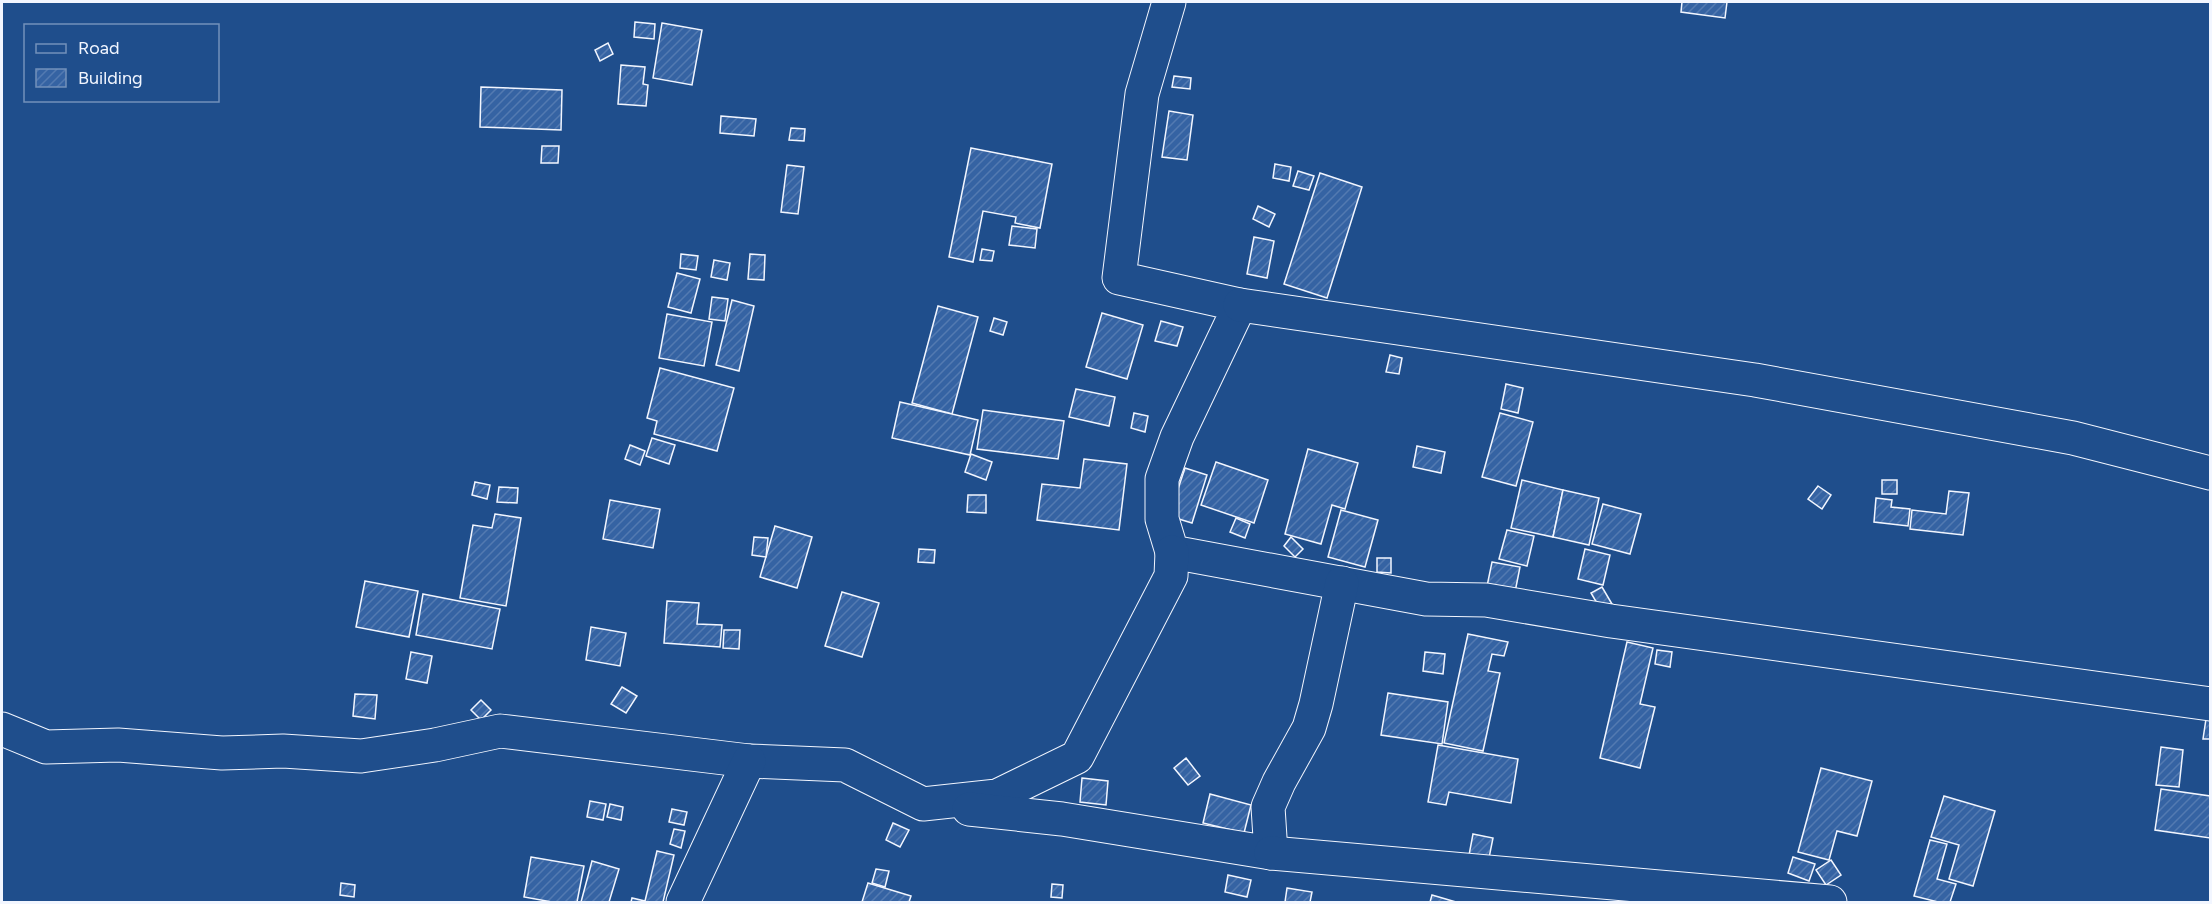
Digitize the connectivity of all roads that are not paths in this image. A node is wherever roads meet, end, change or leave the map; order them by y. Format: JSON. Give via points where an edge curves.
{"nodes":[{"id":1,"x":1169,"y":2,"type":"edge"},
{"id":2,"x":1240,"y":305,"type":"junction"},
{"id":3,"x":2211,"y":473,"type":"edge"},
{"id":4,"x":1172,"y":552,"type":"junction"},
{"id":5,"x":1342,"y":583,"type":"junction"},
{"id":6,"x":2211,"y":704,"type":"edge"},
{"id":7,"x":2,"y":729,"type":"edge"},
{"id":8,"x":749,"y":761,"type":"junction"},
{"id":9,"x":923,"y":804,"type":"junction"},
{"id":10,"x":1271,"y":853,"type":"junction"},
{"id":11,"x":683,"y":903,"type":"edge"},
{"id":12,"x":1830,"y":903,"type":"edge"}],
"edges":[{"from":1,"to":2,"type":"street","via":[[1142,94],[1119,278]]},
{"from":2,"to":3,"type":"street","via":[[1755,380],[2073,438]]},
{"from":2,"to":4,"type":"street","via":[[1177,437],[1162,479],[1162,519]]},
{"from":4,"to":5,"type":"street"},
{"from":4,"to":9,"type":"street","via":[[1171,576],[1077,757],[997,796]]},
{"from":5,"to":6,"type":"street","via":[[1426,599],[1486,600],[1611,621]]},
{"from":5,"to":10,"type":"street","via":[[1309,728],[1268,807]]},
{"from":7,"to":8,"type":"street","via":[[46,747],[118,745],[222,753],[283,751],[361,756],[435,746],[500,731]]},
{"from":8,"to":9,"type":"street","via":[[845,765]]},
{"from":8,"to":11,"type":"street"},
{"from":9,"to":10,"type":"street","via":[[1062,819]]},
{"from":10,"to":12,"type":"street"}]}
